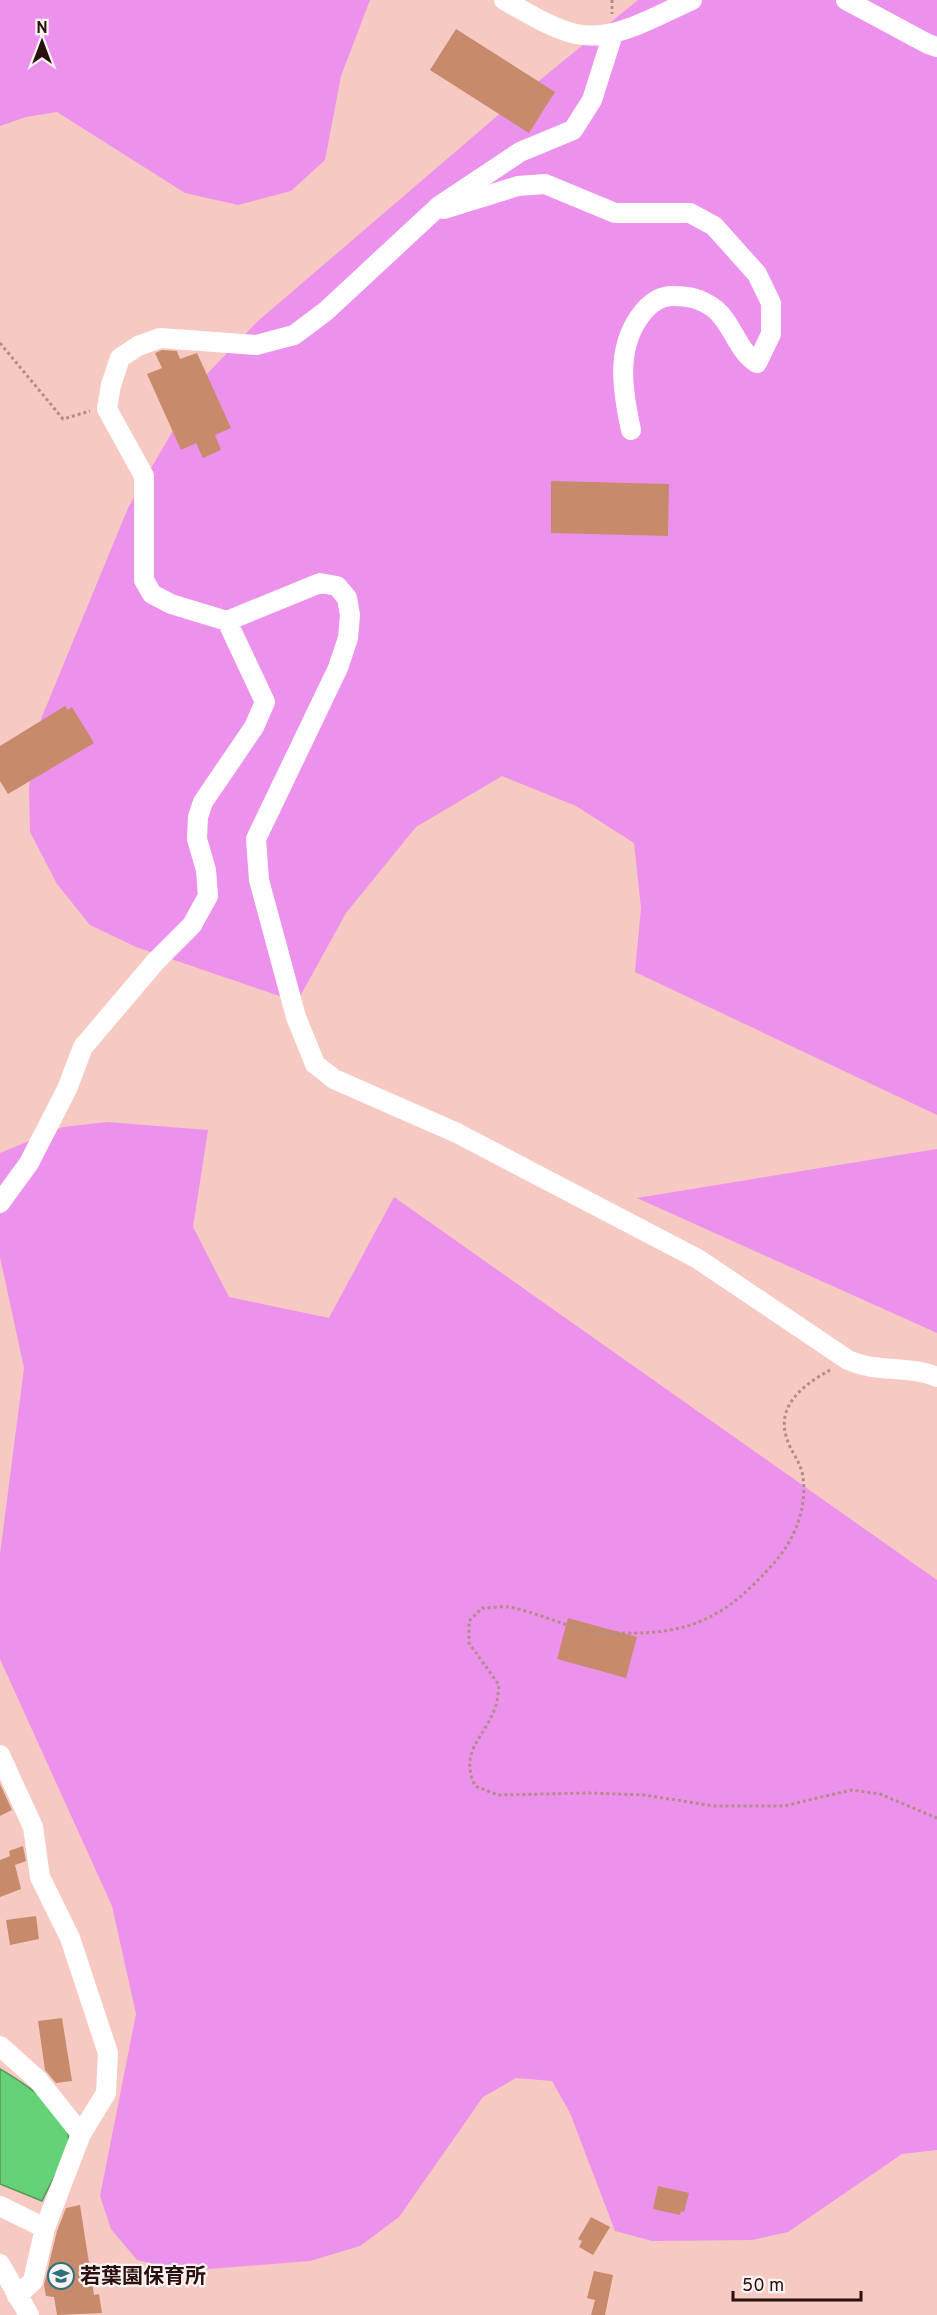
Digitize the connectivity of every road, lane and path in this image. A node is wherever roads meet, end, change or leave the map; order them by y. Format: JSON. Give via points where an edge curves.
{"nodes":[{"id":1,"x":504,"y":0,"type":"edge"},
{"id":2,"x":692,"y":0,"type":"edge"},
{"id":3,"x":846,"y":0,"type":"edge"},
{"id":4,"x":613,"y":34,"type":"junction"},
{"id":5,"x":937,"y":47,"type":"edge"},
{"id":6,"x":439,"y":206,"type":"junction"},
{"id":7,"x":0,"y":343,"type":"edge"},
{"id":8,"x":107,"y":409,"type":"junction"},
{"id":9,"x":631,"y":430,"type":"dead end"},
{"id":10,"x":227,"y":621,"type":"junction"},
{"id":11,"x":0,"y":1203,"type":"edge"},
{"id":12,"x":848,"y":1360,"type":"junction"},
{"id":13,"x":937,"y":1377,"type":"edge"},
{"id":14,"x":0,"y":1755,"type":"edge"},
{"id":15,"x":937,"y":1818,"type":"edge"},
{"id":16,"x":0,"y":2046,"type":"edge"},
{"id":17,"x":81,"y":2134,"type":"junction"},
{"id":18,"x":0,"y":2206,"type":"edge"},
{"id":19,"x":45,"y":2228,"type":"junction"},
{"id":20,"x":0,"y":2264,"type":"edge"},
{"id":21,"x":17,"y":2296,"type":"junction"},
{"id":22,"x":29,"y":2315,"type":"edge"}],
"edges":[{"from":1,"to":4,"type":"street","via":[[576,34]]},
{"from":2,"to":4,"type":"street"},
{"from":3,"to":5,"type":"street"},
{"from":4,"to":6,"type":"street","via":[[592,100],[573,130],[520,152]]},
{"from":6,"to":8,"type":"street","via":[[326,311],[294,335],[256,345],[160,338],[138,345],[120,358]]},
{"from":6,"to":9,"type":"street","via":[[445,210],[518,186],[545,184],[615,213],[690,213],[714,226],[757,274],[771,303],[771,334],[757,363],[749,359],[716,310],[693,296],[664,296],[631,326],[625,350],[623,395]]},
{"from":7,"to":8,"type":"path","via":[[63,419]]},
{"from":8,"to":10,"type":"street","via":[[144,476],[144,580],[152,594],[171,604]]},
{"from":10,"to":11,"type":"street","via":[[265,702],[254,728],[203,802],[198,817],[197,839],[208,896],[192,925],[83,1047],[67,1089],[29,1163]]},
{"from":10,"to":12,"type":"street","via":[[320,583],[337,586],[347,598],[348,638],[338,668],[256,839],[259,880],[296,1017],[315,1064],[334,1079],[457,1133],[698,1259]]},
{"from":12,"to":13,"type":"street","via":[[862,1366],[926,1372]]},
{"from":12,"to":15,"type":"path","via":[[806,1383],[791,1400],[784,1419],[786,1438],[802,1471],[799,1521],[774,1564],[735,1602],[708,1619],[655,1634],[590,1632],[507,1607],[482,1608],[469,1621],[469,1643],[499,1685],[496,1708],[471,1752],[468,1771],[475,1786],[498,1796],[601,1793],[714,1806],[784,1806],[852,1790],[880,1794]]},
{"from":14,"to":17,"type":"street","via":[[33,1827],[40,1877],[70,1938],[108,2053],[106,2093]]},
{"from":16,"to":17,"type":"street","via":[[38,2080]]},
{"from":17,"to":19,"type":"street"},
{"from":18,"to":19,"type":"street"},
{"from":19,"to":21,"type":"street","via":[[33,2281]]},
{"from":20,"to":21,"type":"street"},
{"from":21,"to":22,"type":"street"}]}
